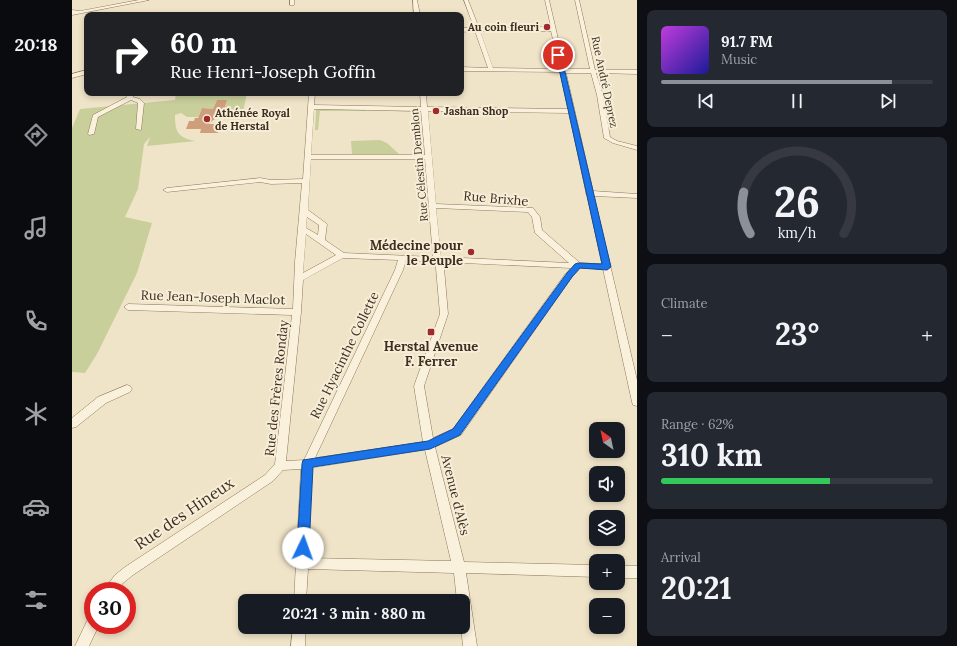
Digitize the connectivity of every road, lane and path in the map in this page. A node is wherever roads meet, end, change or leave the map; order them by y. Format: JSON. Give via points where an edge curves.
{"nodes":[{"id":1,"x":147,"y":0,"type":"edge"},
{"id":2,"x":415,"y":0,"type":"edge"},
{"id":3,"x":466,"y":0,"type":"edge"},
{"id":4,"x":547,"y":0,"type":"edge"},
{"id":5,"x":577,"y":0,"type":"edge"},
{"id":6,"x":72,"y":11,"type":"edge"},
{"id":7,"x":80,"y":12,"type":"junction"},
{"id":8,"x":417,"y":12,"type":"edge"},
{"id":9,"x":72,"y":14,"type":"edge"},
{"id":10,"x":554,"y":29,"type":"junction"},
{"id":11,"x":464,"y":30,"type":"edge"},
{"id":12,"x":477,"y":30,"type":"junction"},
{"id":13,"x":464,"y":69,"type":"edge"},
{"id":14,"x":491,"y":69,"type":"junction"},
{"id":15,"x":562,"y":71,"type":"junction"},
{"id":16,"x":593,"y":72,"type":"junction"},
{"id":17,"x":637,"y":72,"type":"edge"},
{"id":18,"x":84,"y":73,"type":"edge"},
{"id":19,"x":72,"y":76,"type":"edge"},
{"id":20,"x":130,"y":96,"type":"edge"},
{"id":21,"x":312,"y":96,"type":"edge"},
{"id":22,"x":423,"y":96,"type":"edge"},
{"id":23,"x":311,"y":107,"type":"junction"},
{"id":24,"x":425,"y":108,"type":"junction"},
{"id":25,"x":571,"y":111,"type":"junction"},
{"id":26,"x":139,"y":129,"type":"dead end"},
{"id":27,"x":91,"y":134,"type":"dead end"},
{"id":28,"x":637,"y":148,"type":"edge"},
{"id":29,"x":307,"y":157,"type":"junction"},
{"id":30,"x":428,"y":158,"type":"junction"},
{"id":31,"x":306,"y":181,"type":"junction"},
{"id":32,"x":166,"y":190,"type":"dead end"},
{"id":33,"x":590,"y":193,"type":"junction"},
{"id":34,"x":637,"y":196,"type":"edge"},
{"id":35,"x":433,"y":206,"type":"junction"},
{"id":36,"x":304,"y":211,"type":"junction"},
{"id":37,"x":303,"y":229,"type":"junction"},
{"id":38,"x":321,"y":241,"type":"junction"},
{"id":39,"x":342,"y":255,"type":"junction"},
{"id":40,"x":403,"y":257,"type":"junction"},
{"id":41,"x":437,"y":259,"type":"junction"},
{"id":42,"x":578,"y":266,"type":"junction"},
{"id":43,"x":607,"y":267,"type":"junction"},
{"id":44,"x":299,"y":278,"type":"junction"},
{"id":45,"x":128,"y":307,"type":"dead end"},
{"id":46,"x":297,"y":312,"type":"junction"},
{"id":47,"x":127,"y":389,"type":"dead end"},
{"id":48,"x":637,"y":402,"type":"edge"},
{"id":49,"x":72,"y":424,"type":"edge"},
{"id":50,"x":430,"y":445,"type":"junction"},
{"id":51,"x":307,"y":464,"type":"junction"},
{"id":52,"x":280,"y":466,"type":"junction"},
{"id":53,"x":302,"y":563,"type":"junction"},
{"id":54,"x":459,"y":568,"type":"junction"},
{"id":55,"x":589,"y":571,"type":"edge"},
{"id":56,"x":625,"y":572,"type":"edge"},
{"id":57,"x":637,"y":572,"type":"edge"},
{"id":58,"x":116,"y":582,"type":"edge"},
{"id":59,"x":300,"y":594,"type":"edge"},
{"id":60,"x":88,"y":634,"type":"edge"},
{"id":61,"x":299,"y":634,"type":"edge"},
{"id":62,"x":82,"y":646,"type":"edge"},
{"id":63,"x":298,"y":646,"type":"edge"},
{"id":64,"x":470,"y":646,"type":"edge"}],
"edges":[{"from":1,"to":7,"type":"street"},
{"from":2,"to":8,"type":"street"},
{"from":3,"to":12,"type":"street"},
{"from":4,"to":10,"type":"street"},
{"from":5,"to":16,"type":"street","name":"Rue André Deprez"},
{"from":6,"to":7,"type":"street"},
{"from":7,"to":9,"type":"street"},
{"from":10,"to":12,"type":"street"},
{"from":10,"to":15,"type":"street"},
{"from":11,"to":12,"type":"street"},
{"from":12,"to":14,"type":"street"},
{"from":13,"to":14,"type":"street"},
{"from":14,"to":15,"type":"street"},
{"from":15,"to":16,"type":"street"},
{"from":15,"to":25,"type":"street"},
{"from":16,"to":17,"type":"street"},
{"from":16,"to":28,"type":"street","name":"Rue André Deprez","via":[[600,95],[607,138]]},
{"from":18,"to":19,"type":"street"},
{"from":20,"to":26,"type":"street","via":[[141,103]]},
{"from":20,"to":27,"type":"street","via":[[95,116]]},
{"from":21,"to":23,"type":"street","name":"Rue des Frères Ronday"},
{"from":22,"to":24,"type":"street","name":"Rue Célestin Demblon"},
{"from":23,"to":24,"type":"street"},
{"from":23,"to":29,"type":"street","name":"Rue des Frères Ronday"},
{"from":24,"to":25,"type":"street"},
{"from":24,"to":30,"type":"street","name":"Rue Célestin Demblon"},
{"from":25,"to":33,"type":"street"},
{"from":29,"to":30,"type":"street"},
{"from":29,"to":31,"type":"street","name":"Rue des Frères Ronday"},
{"from":30,"to":35,"type":"street","name":"Rue Célestin Demblon"},
{"from":31,"to":32,"type":"street","via":[[260,180]]},
{"from":31,"to":36,"type":"street","name":"Rue des Frères Ronday"},
{"from":33,"to":34,"type":"street"},
{"from":33,"to":43,"type":"street"},
{"from":35,"to":41,"type":"street","name":"Rue Célestin Demblon"},
{"from":35,"to":42,"type":"street","name":"Rue Brixhe","via":[[530,210],[536,217],[538,231]]},
{"from":36,"to":37,"type":"street","name":"Rue des Frères Ronday"},
{"from":36,"to":38,"type":"street","via":[[323,224]]},
{"from":37,"to":38,"type":"street"},
{"from":37,"to":44,"type":"street","name":"Rue des Frères Ronday"},
{"from":38,"to":39,"type":"street"},
{"from":39,"to":40,"type":"street"},
{"from":39,"to":44,"type":"street"},
{"from":40,"to":41,"type":"street"},
{"from":40,"to":51,"type":"street","name":"Rue Hyacinthe Collette"},
{"from":41,"to":42,"type":"street"},
{"from":41,"to":50,"type":"street","name":"Avenue d'Alès","via":[[444,314],[419,386]]},
{"from":42,"to":43,"type":"street"},
{"from":42,"to":50,"type":"street","via":[[457,432]]},
{"from":43,"to":48,"type":"street"},
{"from":44,"to":46,"type":"street","name":"Rue des Frères Ronday"},
{"from":45,"to":46,"type":"street","name":"Rue Jean-Joseph Maclot"},
{"from":46,"to":52,"type":"street","name":"Rue des Frères Ronday"},
{"from":47,"to":49,"type":"street","via":[[102,400]]},
{"from":50,"to":51,"type":"street"},
{"from":50,"to":54,"type":"street","name":"Avenue d'Alès"},
{"from":51,"to":52,"type":"street"},
{"from":51,"to":53,"type":"street"},
{"from":52,"to":58,"type":"street","name":"Rue des Hineux","via":[[269,478],[129,571]]},
{"from":53,"to":54,"type":"street"},
{"from":53,"to":59,"type":"street"},
{"from":54,"to":55,"type":"street"},
{"from":54,"to":64,"type":"street","name":"Avenue d'Alès"},
{"from":56,"to":57,"type":"street"},
{"from":60,"to":62,"type":"street"},
{"from":61,"to":63,"type":"street"}]}
